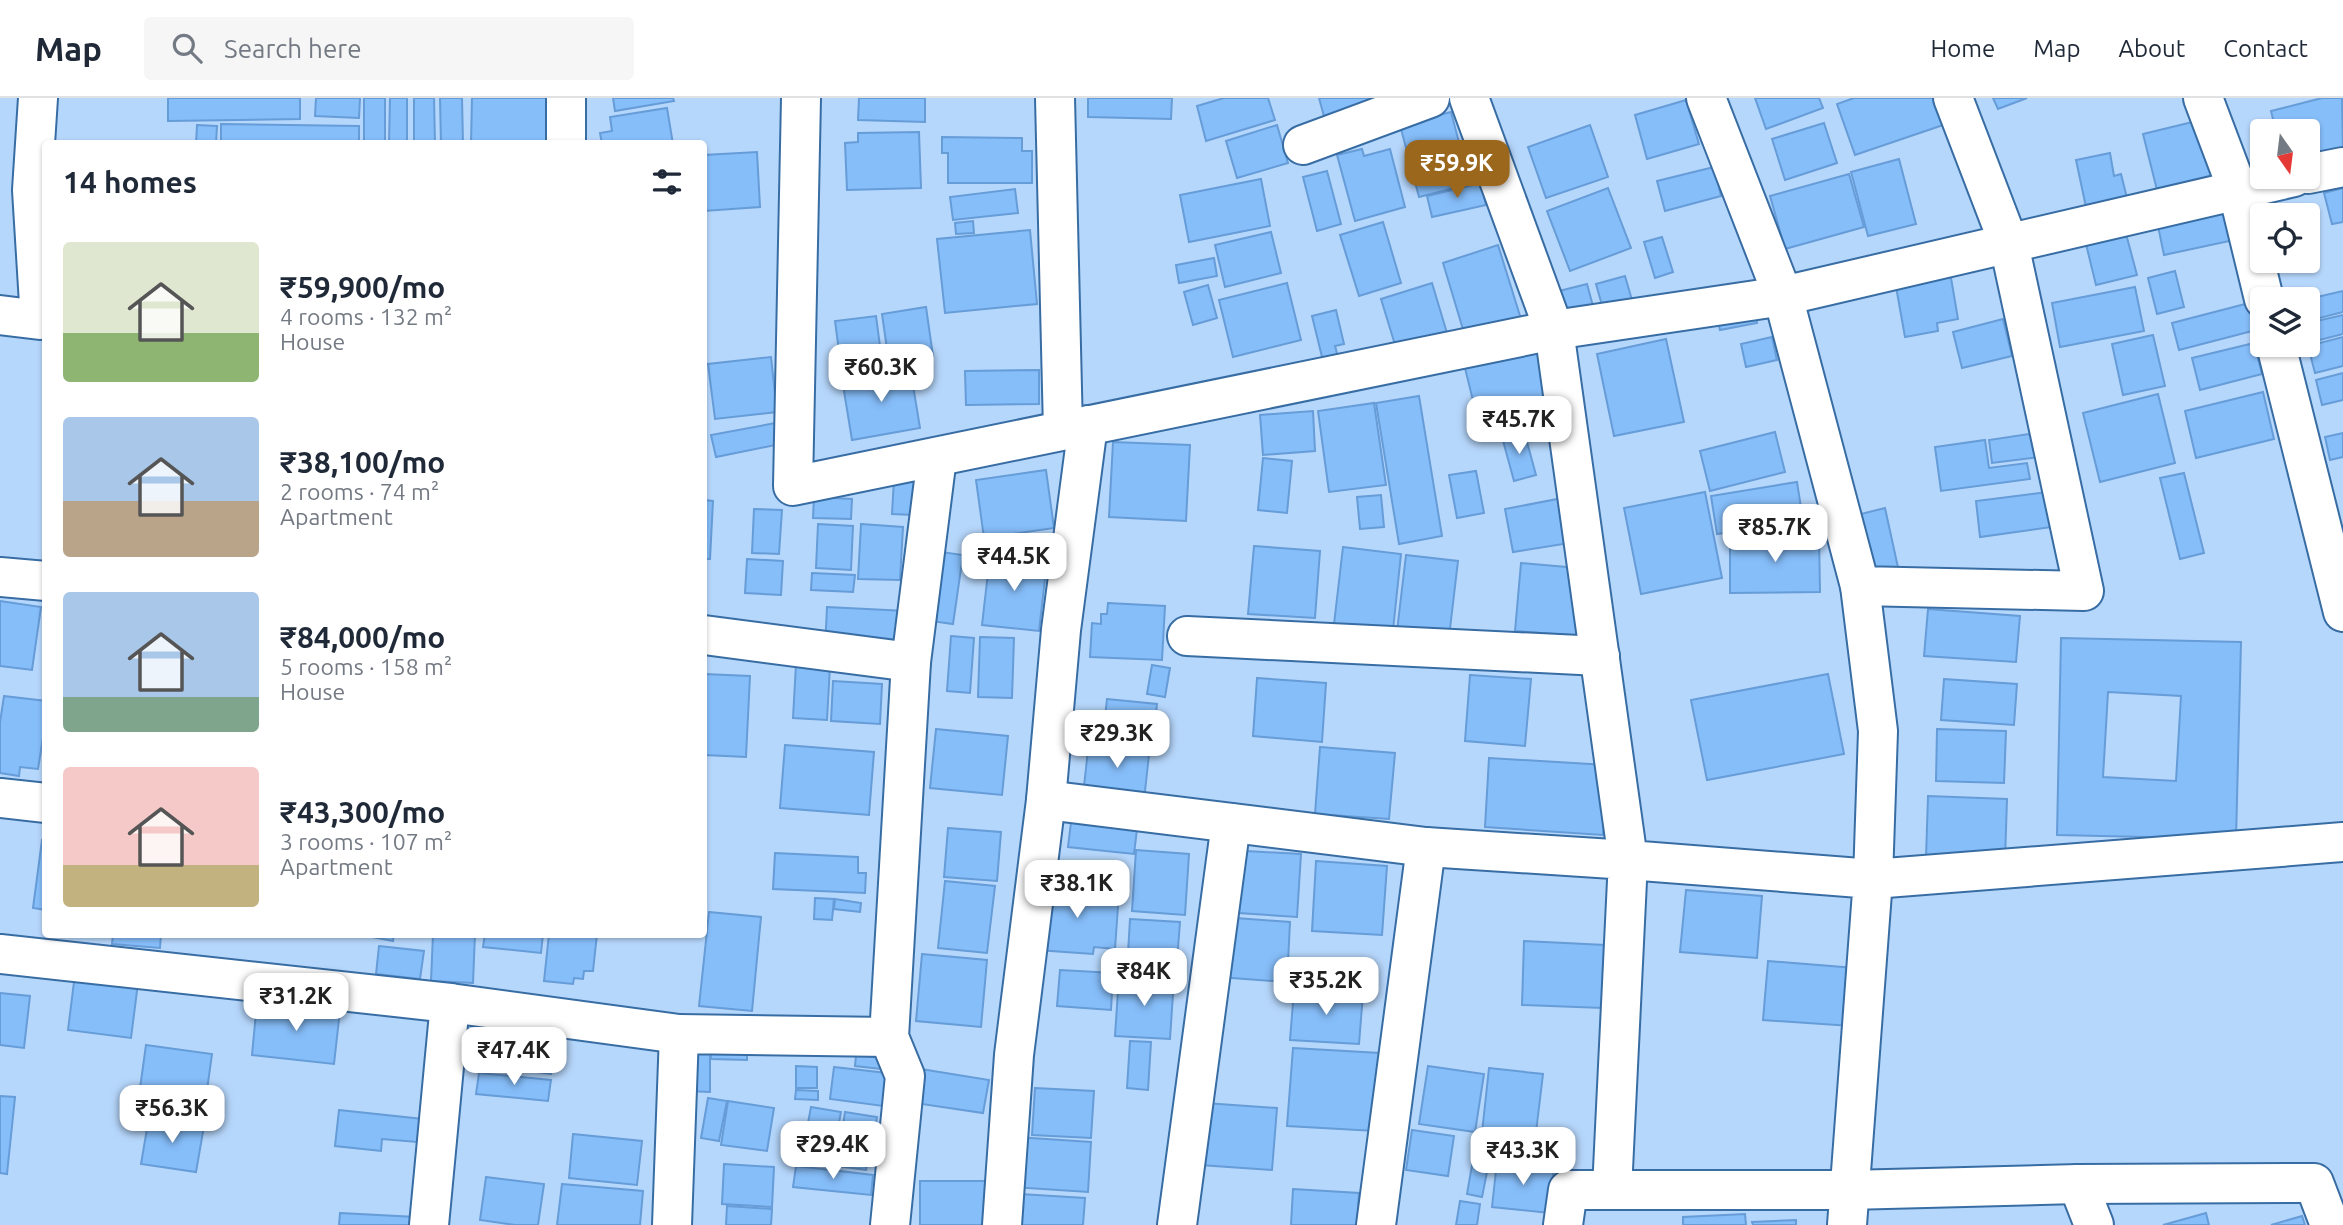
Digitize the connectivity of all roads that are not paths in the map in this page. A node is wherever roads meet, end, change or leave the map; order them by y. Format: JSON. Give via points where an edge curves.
{"nodes":[{"id":1,"x":38,"y":98,"type":"edge"},
{"id":2,"x":566,"y":98,"type":"edge"},
{"id":3,"x":801,"y":98,"type":"edge"},
{"id":4,"x":1055,"y":98,"type":"edge"},
{"id":5,"x":1430,"y":98,"type":"edge"},
{"id":6,"x":1469,"y":98,"type":"edge"},
{"id":7,"x":1706,"y":98,"type":"edge"},
{"id":8,"x":1953,"y":98,"type":"edge"},
{"id":9,"x":2203,"y":98,"type":"edge"},
{"id":10,"x":566,"y":140,"type":"edge"},
{"id":11,"x":1303,"y":145,"type":"dead end"},
{"id":12,"x":2343,"y":167,"type":"edge"},
{"id":13,"x":2320,"y":172,"type":"edge"},
{"id":14,"x":2250,"y":185,"type":"edge"},
{"id":15,"x":2237,"y":188,"type":"junction"},
{"id":16,"x":2009,"y":244,"type":"junction"},
{"id":17,"x":2261,"y":287,"type":"edge"},
{"id":18,"x":1783,"y":296,"type":"junction"},
{"id":19,"x":42,"y":308,"type":"edge"},
{"id":20,"x":0,"y":315,"type":"edge"},
{"id":21,"x":42,"y":320,"type":"edge"},
{"id":22,"x":1554,"y":330,"type":"junction"},
{"id":23,"x":2279,"y":357,"type":"edge"},
{"id":24,"x":1075,"y":428,"type":"junction"},
{"id":25,"x":937,"y":457,"type":"junction"},
{"id":26,"x":0,"y":577,"type":"edge"},
{"id":27,"x":42,"y":580,"type":"edge"},
{"id":28,"x":1860,"y":586,"type":"junction"},
{"id":29,"x":2343,"y":612,"type":"edge"},
{"id":30,"x":707,"y":635,"type":"edge"},
{"id":31,"x":1187,"y":636,"type":"dead end"},
{"id":32,"x":1600,"y":656,"type":"junction"},
{"id":33,"x":911,"y":662,"type":"junction"},
{"id":34,"x":0,"y":798,"type":"edge"},
{"id":35,"x":1046,"y":800,"type":"junction"},
{"id":36,"x":42,"y":803,"type":"edge"},
{"id":37,"x":1231,"y":823,"type":"junction"},
{"id":38,"x":2343,"y":842,"type":"edge"},
{"id":39,"x":1426,"y":847,"type":"junction"},
{"id":40,"x":1628,"y":860,"type":"junction"},
{"id":41,"x":1872,"y":879,"type":"junction"},
{"id":42,"x":0,"y":954,"type":"edge"},
{"id":43,"x":450,"y":1003,"type":"junction"},
{"id":44,"x":679,"y":1034,"type":"junction"},
{"id":45,"x":888,"y":1037,"type":"junction"},
{"id":46,"x":2078,"y":1184,"type":"junction"},
{"id":47,"x":1612,"y":1190,"type":"junction"},
{"id":48,"x":1847,"y":1208,"type":"edge"},
{"id":49,"x":429,"y":1225,"type":"edge"},
{"id":50,"x":672,"y":1225,"type":"edge"},
{"id":51,"x":890,"y":1225,"type":"edge"},
{"id":52,"x":1002,"y":1225,"type":"edge"},
{"id":53,"x":1177,"y":1225,"type":"edge"},
{"id":54,"x":1376,"y":1225,"type":"edge"},
{"id":55,"x":1563,"y":1225,"type":"edge"},
{"id":56,"x":2094,"y":1225,"type":"edge"},
{"id":57,"x":2330,"y":1225,"type":"edge"}],
"edges":[{"from":1,"to":19,"type":"street","via":[[32,190]]},
{"from":2,"to":10,"type":"street"},
{"from":3,"to":25,"type":"street","via":[[793,486]]},
{"from":4,"to":24,"type":"street"},
{"from":5,"to":11,"type":"street"},
{"from":6,"to":22,"type":"street"},
{"from":7,"to":18,"type":"street"},
{"from":8,"to":16,"type":"street"},
{"from":9,"to":15,"type":"street"},
{"from":12,"to":13,"type":"street"},
{"from":14,"to":15,"type":"street"},
{"from":15,"to":16,"type":"street"},
{"from":15,"to":17,"type":"street"},
{"from":16,"to":18,"type":"street"},
{"from":16,"to":28,"type":"street","via":[[2084,591]]},
{"from":18,"to":22,"type":"street"},
{"from":18,"to":28,"type":"street"},
{"from":20,"to":21,"type":"street"},
{"from":22,"to":24,"type":"street"},
{"from":22,"to":32,"type":"street"},
{"from":23,"to":29,"type":"street"},
{"from":24,"to":25,"type":"street"},
{"from":24,"to":35,"type":"street"},
{"from":25,"to":33,"type":"street"},
{"from":26,"to":27,"type":"street"},
{"from":28,"to":41,"type":"street","via":[[1878,731]]},
{"from":30,"to":33,"type":"street"},
{"from":31,"to":32,"type":"street"},
{"from":32,"to":40,"type":"street"},
{"from":33,"to":45,"type":"street"},
{"from":34,"to":36,"type":"street"},
{"from":35,"to":37,"type":"street"},
{"from":35,"to":52,"type":"street","via":[[1014,1055]]},
{"from":37,"to":39,"type":"street"},
{"from":37,"to":53,"type":"street"},
{"from":38,"to":41,"type":"street"},
{"from":39,"to":40,"type":"street"},
{"from":39,"to":54,"type":"street"},
{"from":40,"to":41,"type":"street"},
{"from":40,"to":47,"type":"street"},
{"from":41,"to":48,"type":"street"},
{"from":42,"to":43,"type":"street"},
{"from":43,"to":44,"type":"street"},
{"from":43,"to":49,"type":"street"},
{"from":44,"to":45,"type":"street"},
{"from":44,"to":50,"type":"street"},
{"from":45,"to":51,"type":"street","via":[[905,1076]]},
{"from":46,"to":48,"type":"street"},
{"from":46,"to":56,"type":"street"},
{"from":46,"to":57,"type":"street","via":[[2314,1183]]},
{"from":47,"to":48,"type":"street"},
{"from":47,"to":55,"type":"street","via":[[1569,1190]]}]}
